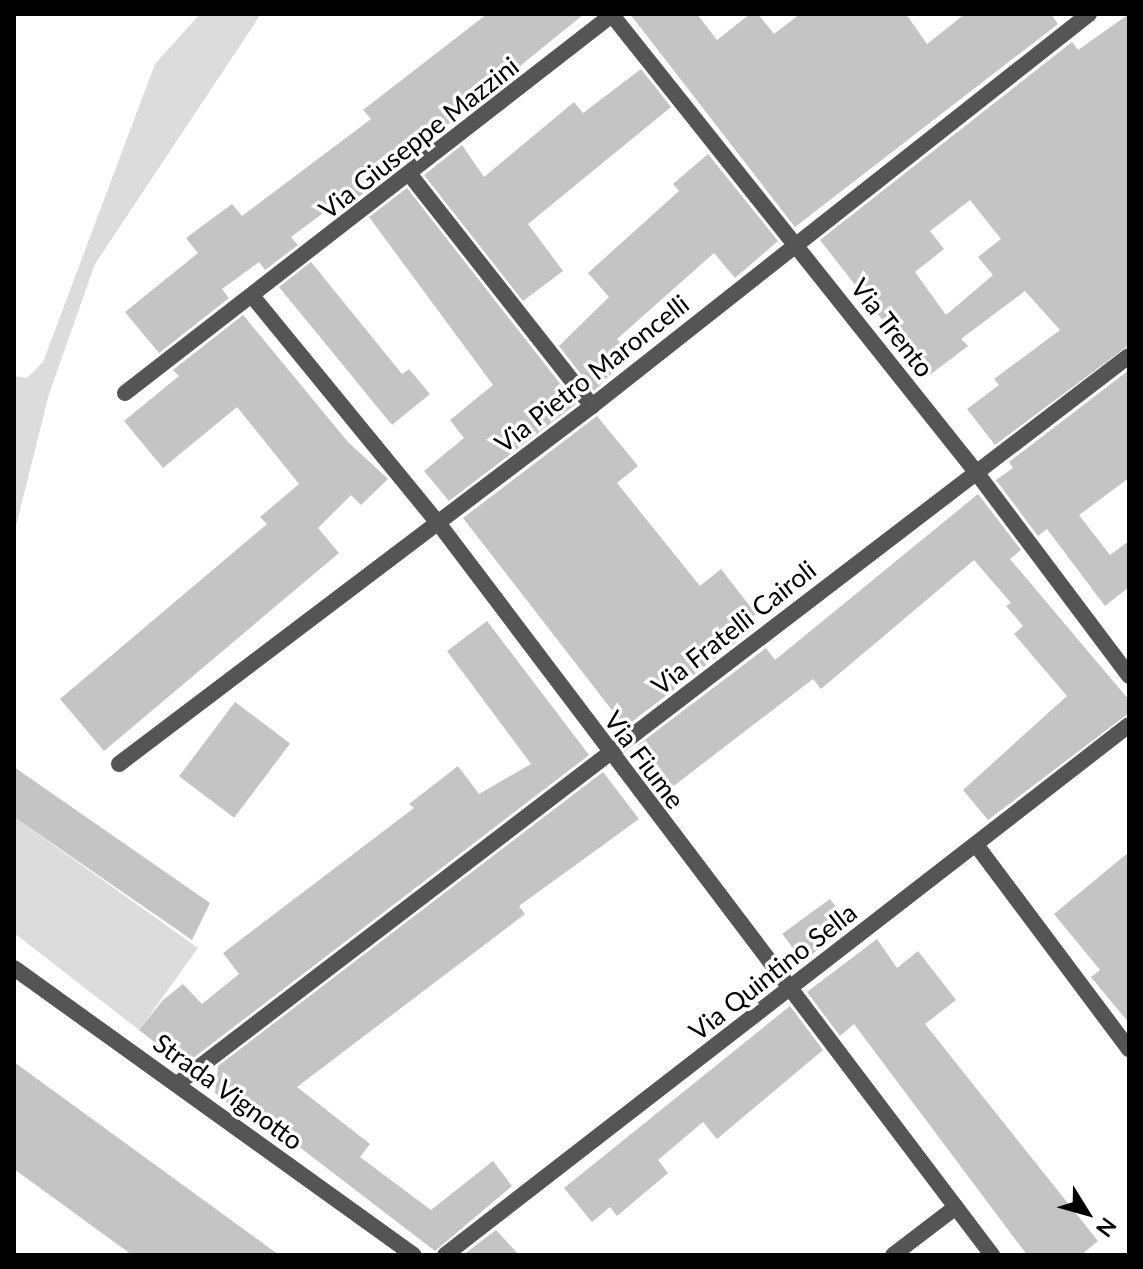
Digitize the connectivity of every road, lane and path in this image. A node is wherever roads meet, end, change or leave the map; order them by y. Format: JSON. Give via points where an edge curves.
{"nodes":[{"id":1,"x":612,"y":14,"type":"edge"},
{"id":2,"x":1089,"y":14,"type":"edge"},
{"id":3,"x":411,"y":176,"type":"junction"},
{"id":4,"x":796,"y":245,"type":"junction"},
{"id":5,"x":253,"y":297,"type":"junction"},
{"id":6,"x":1129,"y":356,"type":"edge"},
{"id":7,"x":125,"y":393,"type":"dead end"},
{"id":8,"x":592,"y":406,"type":"junction"},
{"id":9,"x":976,"y":472,"type":"junction"},
{"id":10,"x":439,"y":524,"type":"junction"},
{"id":11,"x":1129,"y":676,"type":"edge"},
{"id":12,"x":1129,"y":725,"type":"edge"},
{"id":13,"x":609,"y":754,"type":"junction"},
{"id":14,"x":119,"y":764,"type":"dead end"},
{"id":15,"x":977,"y":846,"type":"junction"},
{"id":16,"x":14,"y":968,"type":"edge"},
{"id":17,"x":790,"y":989,"type":"junction"},
{"id":18,"x":1129,"y":1049,"type":"edge"},
{"id":19,"x":177,"y":1084,"type":"junction"},
{"id":20,"x":956,"y":1207,"type":"junction"},
{"id":21,"x":414,"y":1255,"type":"edge"},
{"id":22,"x":445,"y":1255,"type":"edge"},
{"id":23,"x":893,"y":1255,"type":"edge"},
{"id":24,"x":992,"y":1255,"type":"edge"}],
"edges":[{"from":1,"to":3,"type":"street","name":"Via Giuseppe Mazzini"},
{"from":1,"to":4,"type":"street","name":"Via Trento"},
{"from":2,"to":4,"type":"street","name":"Via Pietro Maroncelli"},
{"from":3,"to":5,"type":"street","name":"Via Giuseppe Mazzini"},
{"from":3,"to":8,"type":"street"},
{"from":4,"to":8,"type":"street","name":"Via Pietro Maroncelli"},
{"from":4,"to":9,"type":"street","name":"Via Trento"},
{"from":5,"to":7,"type":"street","name":"Via Giuseppe Mazzini"},
{"from":5,"to":10,"type":"street","name":"Via Fiume"},
{"from":6,"to":9,"type":"street","name":"Via Fratelli Cairoli"},
{"from":8,"to":10,"type":"street","name":"Via Pietro Maroncelli"},
{"from":9,"to":11,"type":"street","name":"Via Trento"},
{"from":9,"to":13,"type":"street","name":"Via Fratelli Cairoli"},
{"from":10,"to":13,"type":"street","name":"Via Fiume"},
{"from":10,"to":14,"type":"street","name":"Via Pietro Maroncelli"},
{"from":12,"to":15,"type":"street","name":"Via Quintino Sella"},
{"from":13,"to":17,"type":"street","name":"Via Fiume"},
{"from":13,"to":19,"type":"street","name":"Via Fratelli Cairoli"},
{"from":15,"to":17,"type":"street","name":"Via Quintino Sella"},
{"from":15,"to":18,"type":"street"},
{"from":16,"to":19,"type":"street","name":"Strada Vignotto"},
{"from":17,"to":20,"type":"street","name":"Via Fiume"},
{"from":17,"to":22,"type":"street","name":"Via Quintino Sella"},
{"from":19,"to":21,"type":"street","name":"Strada Vignotto"},
{"from":20,"to":23,"type":"street"},
{"from":20,"to":24,"type":"street","name":"Via Fiume"}]}
